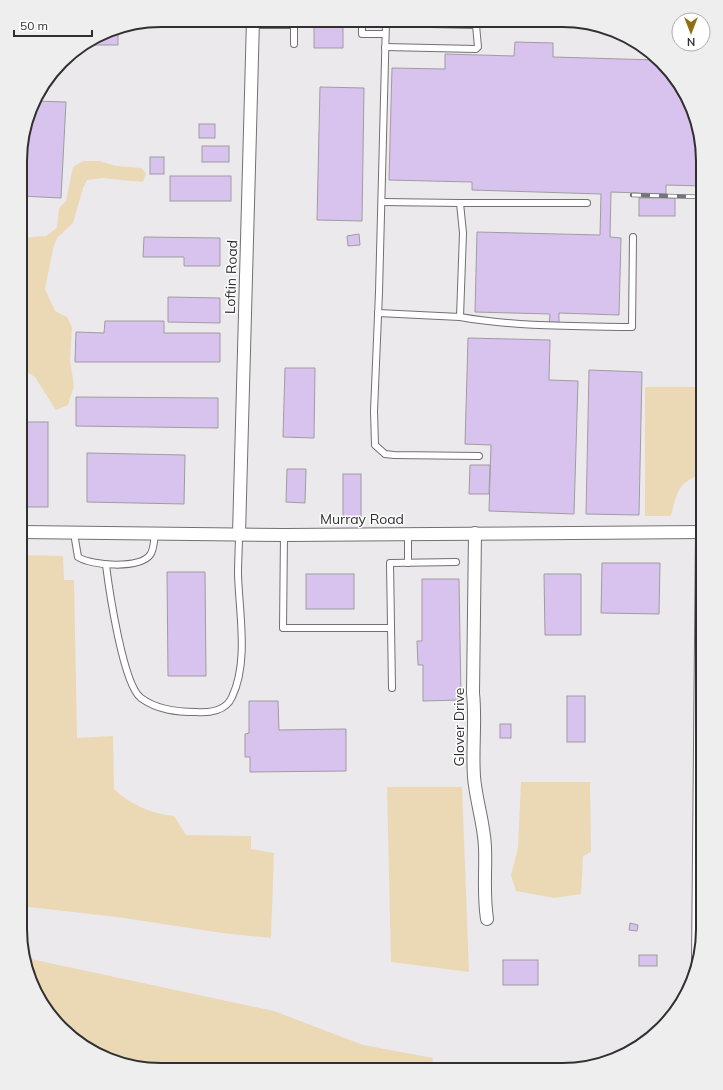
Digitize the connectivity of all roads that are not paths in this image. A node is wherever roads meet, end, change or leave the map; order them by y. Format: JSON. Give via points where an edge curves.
{"nodes":[{"id":1,"x":253,"y":27,"type":"edge"},
{"id":2,"x":294,"y":27,"type":"edge"},
{"id":3,"x":362,"y":27,"type":"edge"},
{"id":4,"x":386,"y":27,"type":"edge"},
{"id":5,"x":476,"y":27,"type":"edge"},
{"id":6,"x":385,"y":34,"type":"junction"},
{"id":7,"x":294,"y":44,"type":"dead end"},
{"id":8,"x":385,"y":47,"type":"junction"},
{"id":9,"x":382,"y":202,"type":"junction"},
{"id":10,"x":460,"y":203,"type":"junction"},
{"id":11,"x":586,"y":203,"type":"dead end"},
{"id":12,"x":633,"y":238,"type":"dead end"},
{"id":13,"x":378,"y":313,"type":"junction"},
{"id":14,"x":460,"y":317,"type":"junction"},
{"id":15,"x":479,"y":456,"type":"dead end"},
{"id":16,"x":27,"y":532,"type":"edge"},
{"id":17,"x":696,"y":532,"type":"edge"},
{"id":18,"x":74,"y":533,"type":"junction"},
{"id":19,"x":474,"y":533,"type":"junction"},
{"id":20,"x":155,"y":534,"type":"junction"},
{"id":21,"x":239,"y":534,"type":"junction"},
{"id":22,"x":408,"y":534,"type":"junction"},
{"id":23,"x":284,"y":535,"type":"junction"},
{"id":24,"x":456,"y":562,"type":"dead end"},
{"id":25,"x":408,"y":563,"type":"junction"},
{"id":26,"x":106,"y":565,"type":"junction"},
{"id":27,"x":391,"y":628,"type":"junction"},
{"id":28,"x":392,"y":688,"type":"dead end"},
{"id":29,"x":487,"y":919,"type":"dead end"}],
"edges":[{"from":1,"to":21,"type":"street","name":"Loftin Road"},
{"from":2,"to":7,"type":"lane"},
{"from":3,"to":6,"type":"lane","via":[[362,34]]},
{"from":4,"to":6,"type":"lane"},
{"from":5,"to":8,"type":"lane","via":[[476,49]]},
{"from":6,"to":8,"type":"lane"},
{"from":8,"to":9,"type":"lane"},
{"from":9,"to":10,"type":"lane"},
{"from":9,"to":13,"type":"lane"},
{"from":10,"to":11,"type":"lane"},
{"from":10,"to":14,"type":"lane","via":[[463,233]]},
{"from":12,"to":14,"type":"lane","via":[[632,327],[547,326],[486,322]]},
{"from":13,"to":14,"type":"lane"},
{"from":13,"to":15,"type":"lane","via":[[375,445],[385,454],[394,455]]},
{"from":16,"to":18,"type":"street","name":"Murray Road"},
{"from":17,"to":19,"type":"street","name":"Murray Road"},
{"from":18,"to":20,"type":"street","name":"Murray Road"},
{"from":18,"to":26,"type":"lane","via":[[78,557]]},
{"from":19,"to":22,"type":"street","name":"Murray Road"},
{"from":19,"to":29,"type":"street","name":"Glover Drive","via":[[475,712],[472,743],[474,778],[485,846],[484,896]]},
{"from":20,"to":21,"type":"street","name":"Murray Road"},
{"from":20,"to":26,"type":"lane","via":[[150,555],[143,560],[136,563]]},
{"from":21,"to":23,"type":"street","name":"Murray Road"},
{"from":21,"to":26,"type":"lane","via":[[240,676],[232,699],[210,713],[175,712],[140,698],[126,673],[109,593]]},
{"from":22,"to":23,"type":"street","name":"Murray Road"},
{"from":22,"to":25,"type":"lane"},
{"from":23,"to":27,"type":"lane","via":[[283,628]]},
{"from":24,"to":25,"type":"lane"},
{"from":25,"to":27,"type":"lane","via":[[390,563]]},
{"from":27,"to":28,"type":"lane"}]}
